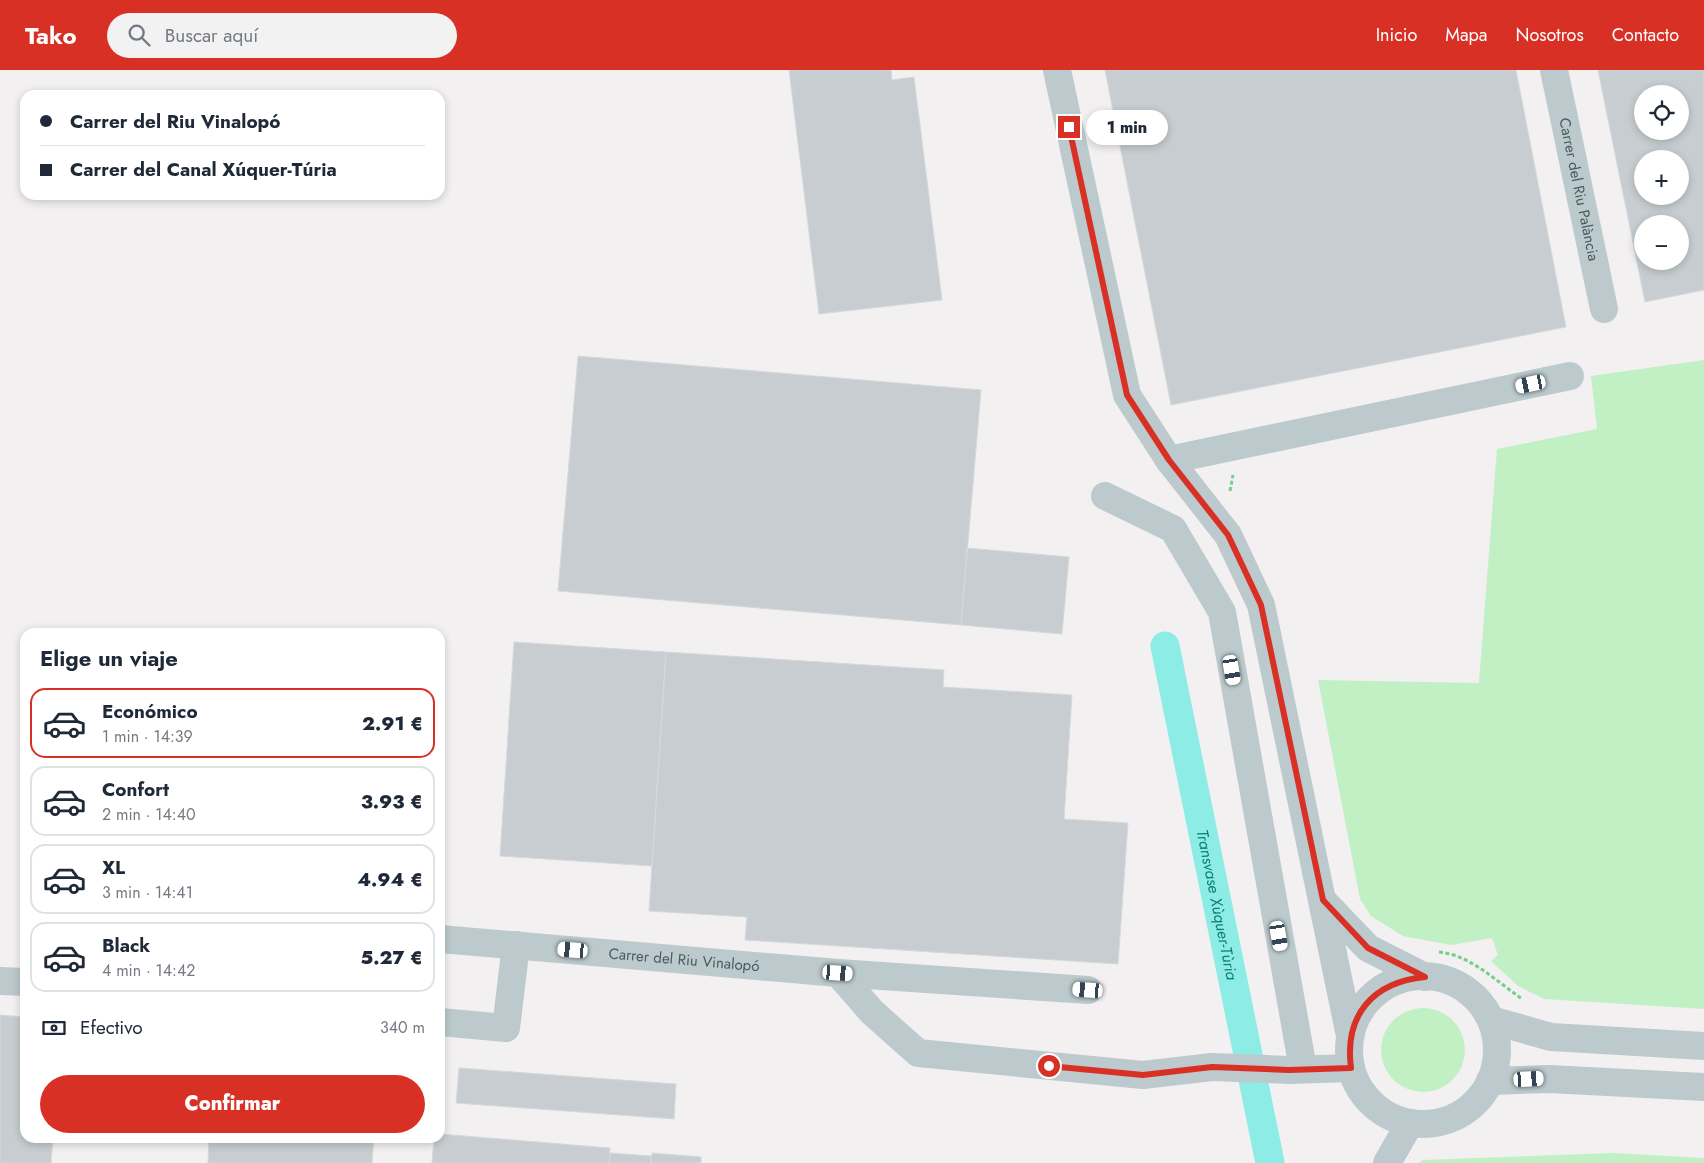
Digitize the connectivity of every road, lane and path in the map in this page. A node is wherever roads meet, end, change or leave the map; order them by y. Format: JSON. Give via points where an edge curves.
{"nodes":[{"id":1,"x":1057,"y":70,"type":"edge"},
{"id":2,"x":1554,"y":70,"type":"edge"},
{"id":3,"x":1604,"y":309,"type":"dead end"},
{"id":4,"x":1570,"y":376,"type":"dead end"},
{"id":5,"x":1169,"y":460,"type":"junction"},
{"id":6,"x":1239,"y":472,"type":"dead end"},
{"id":7,"x":1104,"y":496,"type":"dead end"},
{"id":8,"x":1229,"y":500,"type":"dead end"},
{"id":9,"x":1323,"y":900,"type":"junction"},
{"id":10,"x":445,"y":939,"type":"edge"},
{"id":11,"x":516,"y":946,"type":"junction"},
{"id":12,"x":1428,"y":964,"type":"junction"},
{"id":13,"x":838,"y":973,"type":"junction"},
{"id":14,"x":0,"y":981,"type":"edge"},
{"id":15,"x":20,"y":982,"type":"edge"},
{"id":16,"x":1088,"y":990,"type":"dead end"},
{"id":17,"x":1528,"y":1003,"type":"dead end"},
{"id":18,"x":1491,"y":1020,"type":"junction"},
{"id":19,"x":445,"y":1022,"type":"edge"},
{"id":20,"x":1350,"y":1036,"type":"junction"},
{"id":21,"x":1704,"y":1046,"type":"edge"},
{"id":22,"x":1351,"y":1068,"type":"junction"},
{"id":23,"x":1296,"y":1070,"type":"junction"},
{"id":24,"x":1490,"y":1081,"type":"junction"},
{"id":25,"x":1704,"y":1087,"type":"edge"},
{"id":26,"x":1410,"y":1123,"type":"junction"},
{"id":27,"x":1387,"y":1163,"type":"edge"}],
"edges":[{"from":1,"to":5,"type":"street","via":[[1127,395]]},
{"from":2,"to":3,"type":"street","name":"Carrer del Riu Palància"},
{"from":4,"to":5,"type":"street"},
{"from":5,"to":9,"type":"street","via":[[1228,535],[1261,605]]},
{"from":6,"to":8,"type":"path","via":[[1233,476]]},
{"from":7,"to":23,"type":"street","via":[[1173,530],[1222,612]]},
{"from":9,"to":12,"type":"street","via":[[1368,948]]},
{"from":9,"to":20,"type":"street"},
{"from":10,"to":11,"type":"street","name":"Carrer del Riu Vinalopó"},
{"from":11,"to":13,"type":"street","name":"Carrer del Riu Vinalopó"},
{"from":11,"to":19,"type":"street","via":[[506,1028]]},
{"from":12,"to":17,"type":"path","via":[[1447,953],[1471,962]]},
{"from":12,"to":18,"type":"street","via":[[1480,1003]]},
{"from":12,"to":20,"type":"street","via":[[1385,987],[1369,1000],[1357,1017]]},
{"from":13,"to":16,"type":"street","name":"Carrer del Riu Vinalopó"},
{"from":13,"to":23,"type":"street","via":[[872,1012],[918,1053],[1143,1075],[1212,1067]]},
{"from":14,"to":15,"type":"street"},
{"from":18,"to":21,"type":"street","via":[[1551,1037]]},
{"from":18,"to":24,"type":"street","via":[[1496,1040],[1496,1061]]},
{"from":20,"to":22,"type":"street"},
{"from":22,"to":23,"type":"street"},
{"from":22,"to":26,"type":"street","via":[[1359,1088],[1372,1104],[1389,1117]]},
{"from":24,"to":25,"type":"street","via":[[1549,1078]]},
{"from":24,"to":26,"type":"street","via":[[1477,1102],[1457,1116],[1434,1124]]},
{"from":26,"to":27,"type":"street"}]}
